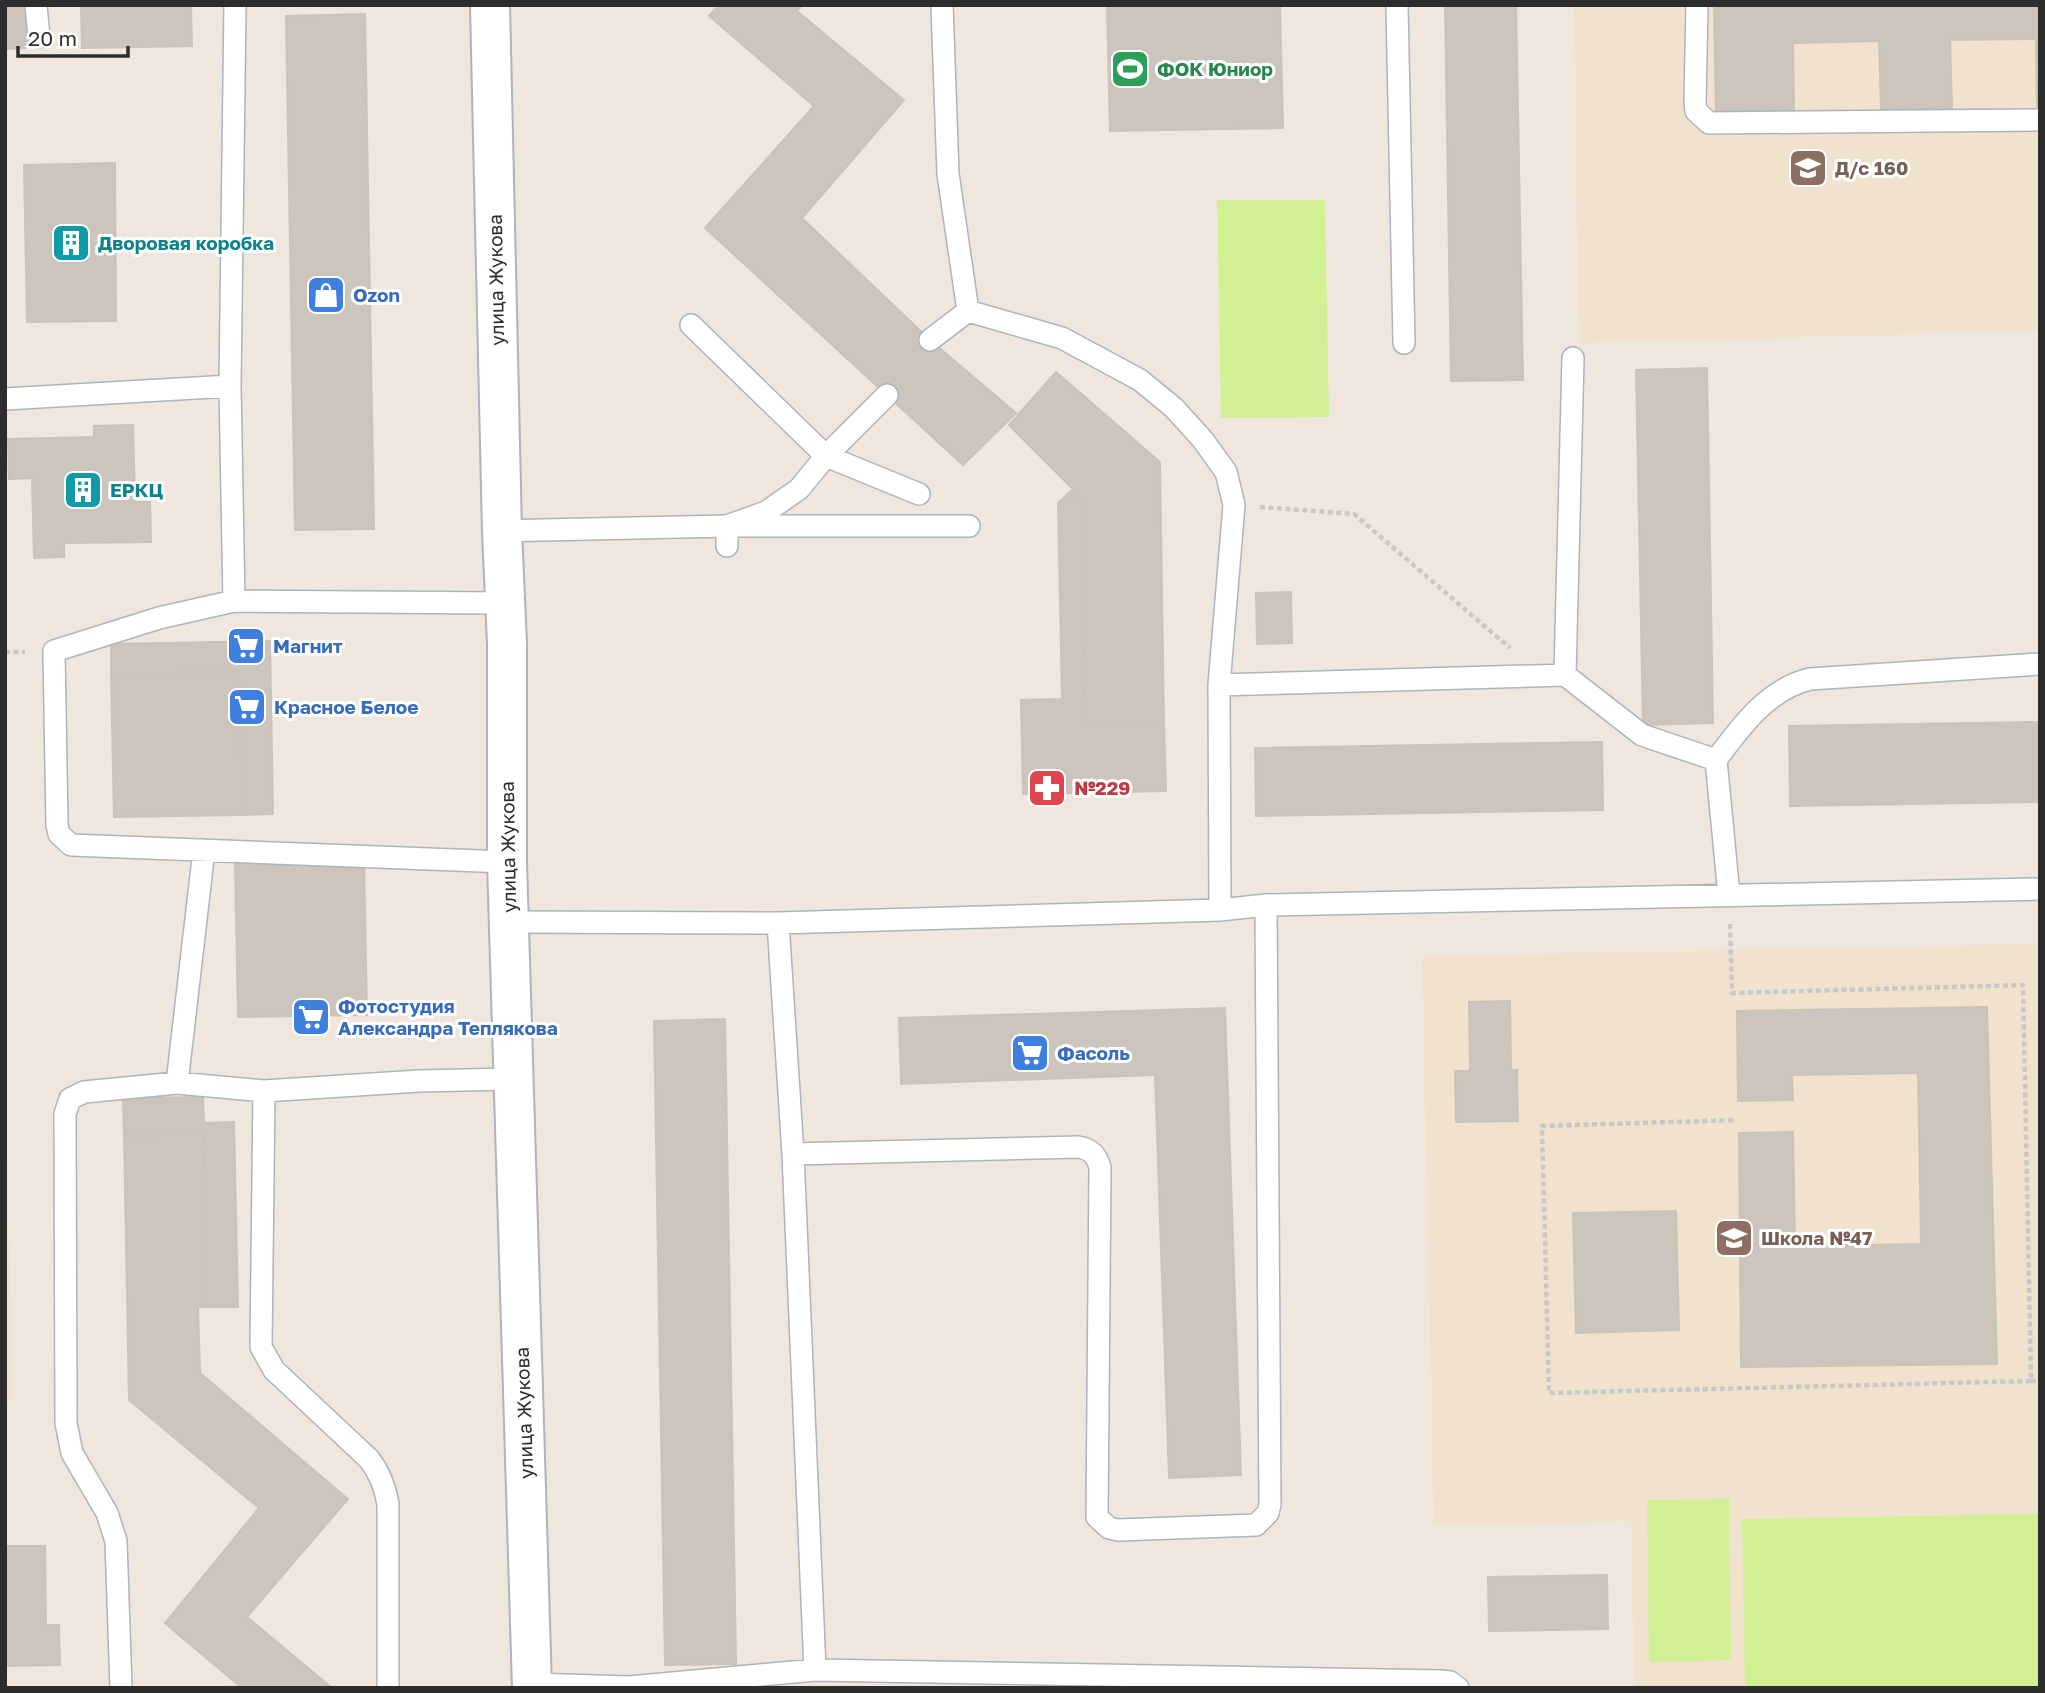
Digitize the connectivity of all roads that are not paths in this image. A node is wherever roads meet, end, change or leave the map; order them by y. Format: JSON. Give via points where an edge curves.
{"nodes":[{"id":1,"x":36,"y":5,"type":"edge"},
{"id":2,"x":235,"y":5,"type":"edge"},
{"id":3,"x":490,"y":5,"type":"edge"},
{"id":4,"x":942,"y":5,"type":"edge"},
{"id":5,"x":1397,"y":5,"type":"edge"},
{"id":6,"x":1697,"y":5,"type":"edge"},
{"id":7,"x":38,"y":37,"type":"dead end"},
{"id":8,"x":2040,"y":120,"type":"edge"},
{"id":9,"x":968,"y":311,"type":"junction"},
{"id":10,"x":691,"y":325,"type":"dead end"},
{"id":11,"x":930,"y":340,"type":"dead end"},
{"id":12,"x":1404,"y":343,"type":"dead end"},
{"id":13,"x":1573,"y":358,"type":"dead end"},
{"id":14,"x":230,"y":386,"type":"junction"},
{"id":15,"x":887,"y":395,"type":"dead end"},
{"id":16,"x":5,"y":399,"type":"edge"},
{"id":17,"x":826,"y":456,"type":"junction"},
{"id":18,"x":919,"y":494,"type":"dead end"},
{"id":19,"x":969,"y":526,"type":"dead end"},
{"id":20,"x":502,"y":531,"type":"junction"},
{"id":21,"x":727,"y":536,"type":"junction"},
{"id":22,"x":234,"y":601,"type":"junction"},
{"id":23,"x":506,"y":603,"type":"junction"},
{"id":24,"x":2040,"y":664,"type":"edge"},
{"id":25,"x":1556,"y":675,"type":"junction"},
{"id":26,"x":1219,"y":685,"type":"junction"},
{"id":27,"x":1716,"y":760,"type":"junction"},
{"id":28,"x":204,"y":850,"type":"junction"},
{"id":29,"x":507,"y":862,"type":"junction"},
{"id":30,"x":2040,"y":889,"type":"edge"},
{"id":31,"x":1729,"y":895,"type":"junction"},
{"id":32,"x":1266,"y":905,"type":"junction"},
{"id":33,"x":1220,"y":910,"type":"junction"},
{"id":34,"x":509,"y":922,"type":"junction"},
{"id":35,"x":778,"y":923,"type":"junction"},
{"id":36,"x":515,"y":1079,"type":"junction"},
{"id":37,"x":177,"y":1083,"type":"junction"},
{"id":38,"x":264,"y":1091,"type":"junction"},
{"id":39,"x":793,"y":1154,"type":"junction"},
{"id":40,"x":815,"y":1670,"type":"junction"},
{"id":41,"x":532,"y":1686,"type":"edge"},
{"id":42,"x":121,"y":1688,"type":"edge"},
{"id":43,"x":388,"y":1688,"type":"edge"},
{"id":44,"x":1458,"y":1688,"type":"edge"}],
"edges":[{"from":1,"to":7,"type":"lane"},
{"from":2,"to":14,"type":"lane"},
{"from":3,"to":20,"type":"street","name":"улица Жукова"},
{"from":4,"to":9,"type":"lane","via":[[948,174]]},
{"from":5,"to":12,"type":"lane"},
{"from":6,"to":8,"type":"lane","via":[[1695,102],[1696,111],[1709,123]]},
{"from":9,"to":11,"type":"lane"},
{"from":9,"to":26,"type":"lane","via":[[1062,338],[1140,380],[1174,408],[1226,472],[1234,505]]},
{"from":10,"to":17,"type":"lane"},
{"from":13,"to":25,"type":"lane"},
{"from":14,"to":16,"type":"lane"},
{"from":14,"to":22,"type":"lane"},
{"from":15,"to":17,"type":"lane"},
{"from":17,"to":18,"type":"lane"},
{"from":17,"to":21,"type":"lane","via":[[799,489]]},
{"from":19,"to":21,"type":"lane"},
{"from":20,"to":21,"type":"lane"},
{"from":20,"to":23,"type":"street","name":"улица Жукова"},
{"from":22,"to":23,"type":"lane"},
{"from":22,"to":28,"type":"lane","via":[[159,618],[54,651],[57,825],[64,841],[79,847]]},
{"from":23,"to":29,"type":"street","name":"улица Жукова"},
{"from":24,"to":27,"type":"lane","via":[[1799,681],[1746,720]]},
{"from":25,"to":26,"type":"lane"},
{"from":25,"to":27,"type":"lane","via":[[1642,735]]},
{"from":26,"to":33,"type":"lane"},
{"from":27,"to":31,"type":"lane"},
{"from":28,"to":29,"type":"lane"},
{"from":28,"to":37,"type":"lane"},
{"from":29,"to":34,"type":"street","name":"улица Жукова"},
{"from":30,"to":31,"type":"lane"},
{"from":31,"to":32,"type":"lane"},
{"from":32,"to":33,"type":"lane"},
{"from":32,"to":39,"type":"lane","via":[[1270,1504],[1256,1525],[1118,1530],[1097,1517],[1100,1168],[1093,1153],[1078,1147]]},
{"from":33,"to":35,"type":"lane"},
{"from":34,"to":35,"type":"lane"},
{"from":34,"to":36,"type":"street","name":"улица Жукова"},
{"from":35,"to":39,"type":"lane"},
{"from":36,"to":38,"type":"lane"},
{"from":36,"to":41,"type":"street","name":"улица Жукова"},
{"from":37,"to":38,"type":"lane"},
{"from":37,"to":42,"type":"lane","via":[[84,1092],[70,1099],[65,1114],[66,1423],[72,1453],[107,1513],[116,1541]]},
{"from":38,"to":43,"type":"lane","via":[[261,1347],[274,1370],[369,1459],[386,1488]]},
{"from":39,"to":40,"type":"lane"},
{"from":40,"to":41,"type":"lane","via":[[629,1688]]},
{"from":40,"to":44,"type":"lane","via":[[1441,1681]]}]}
